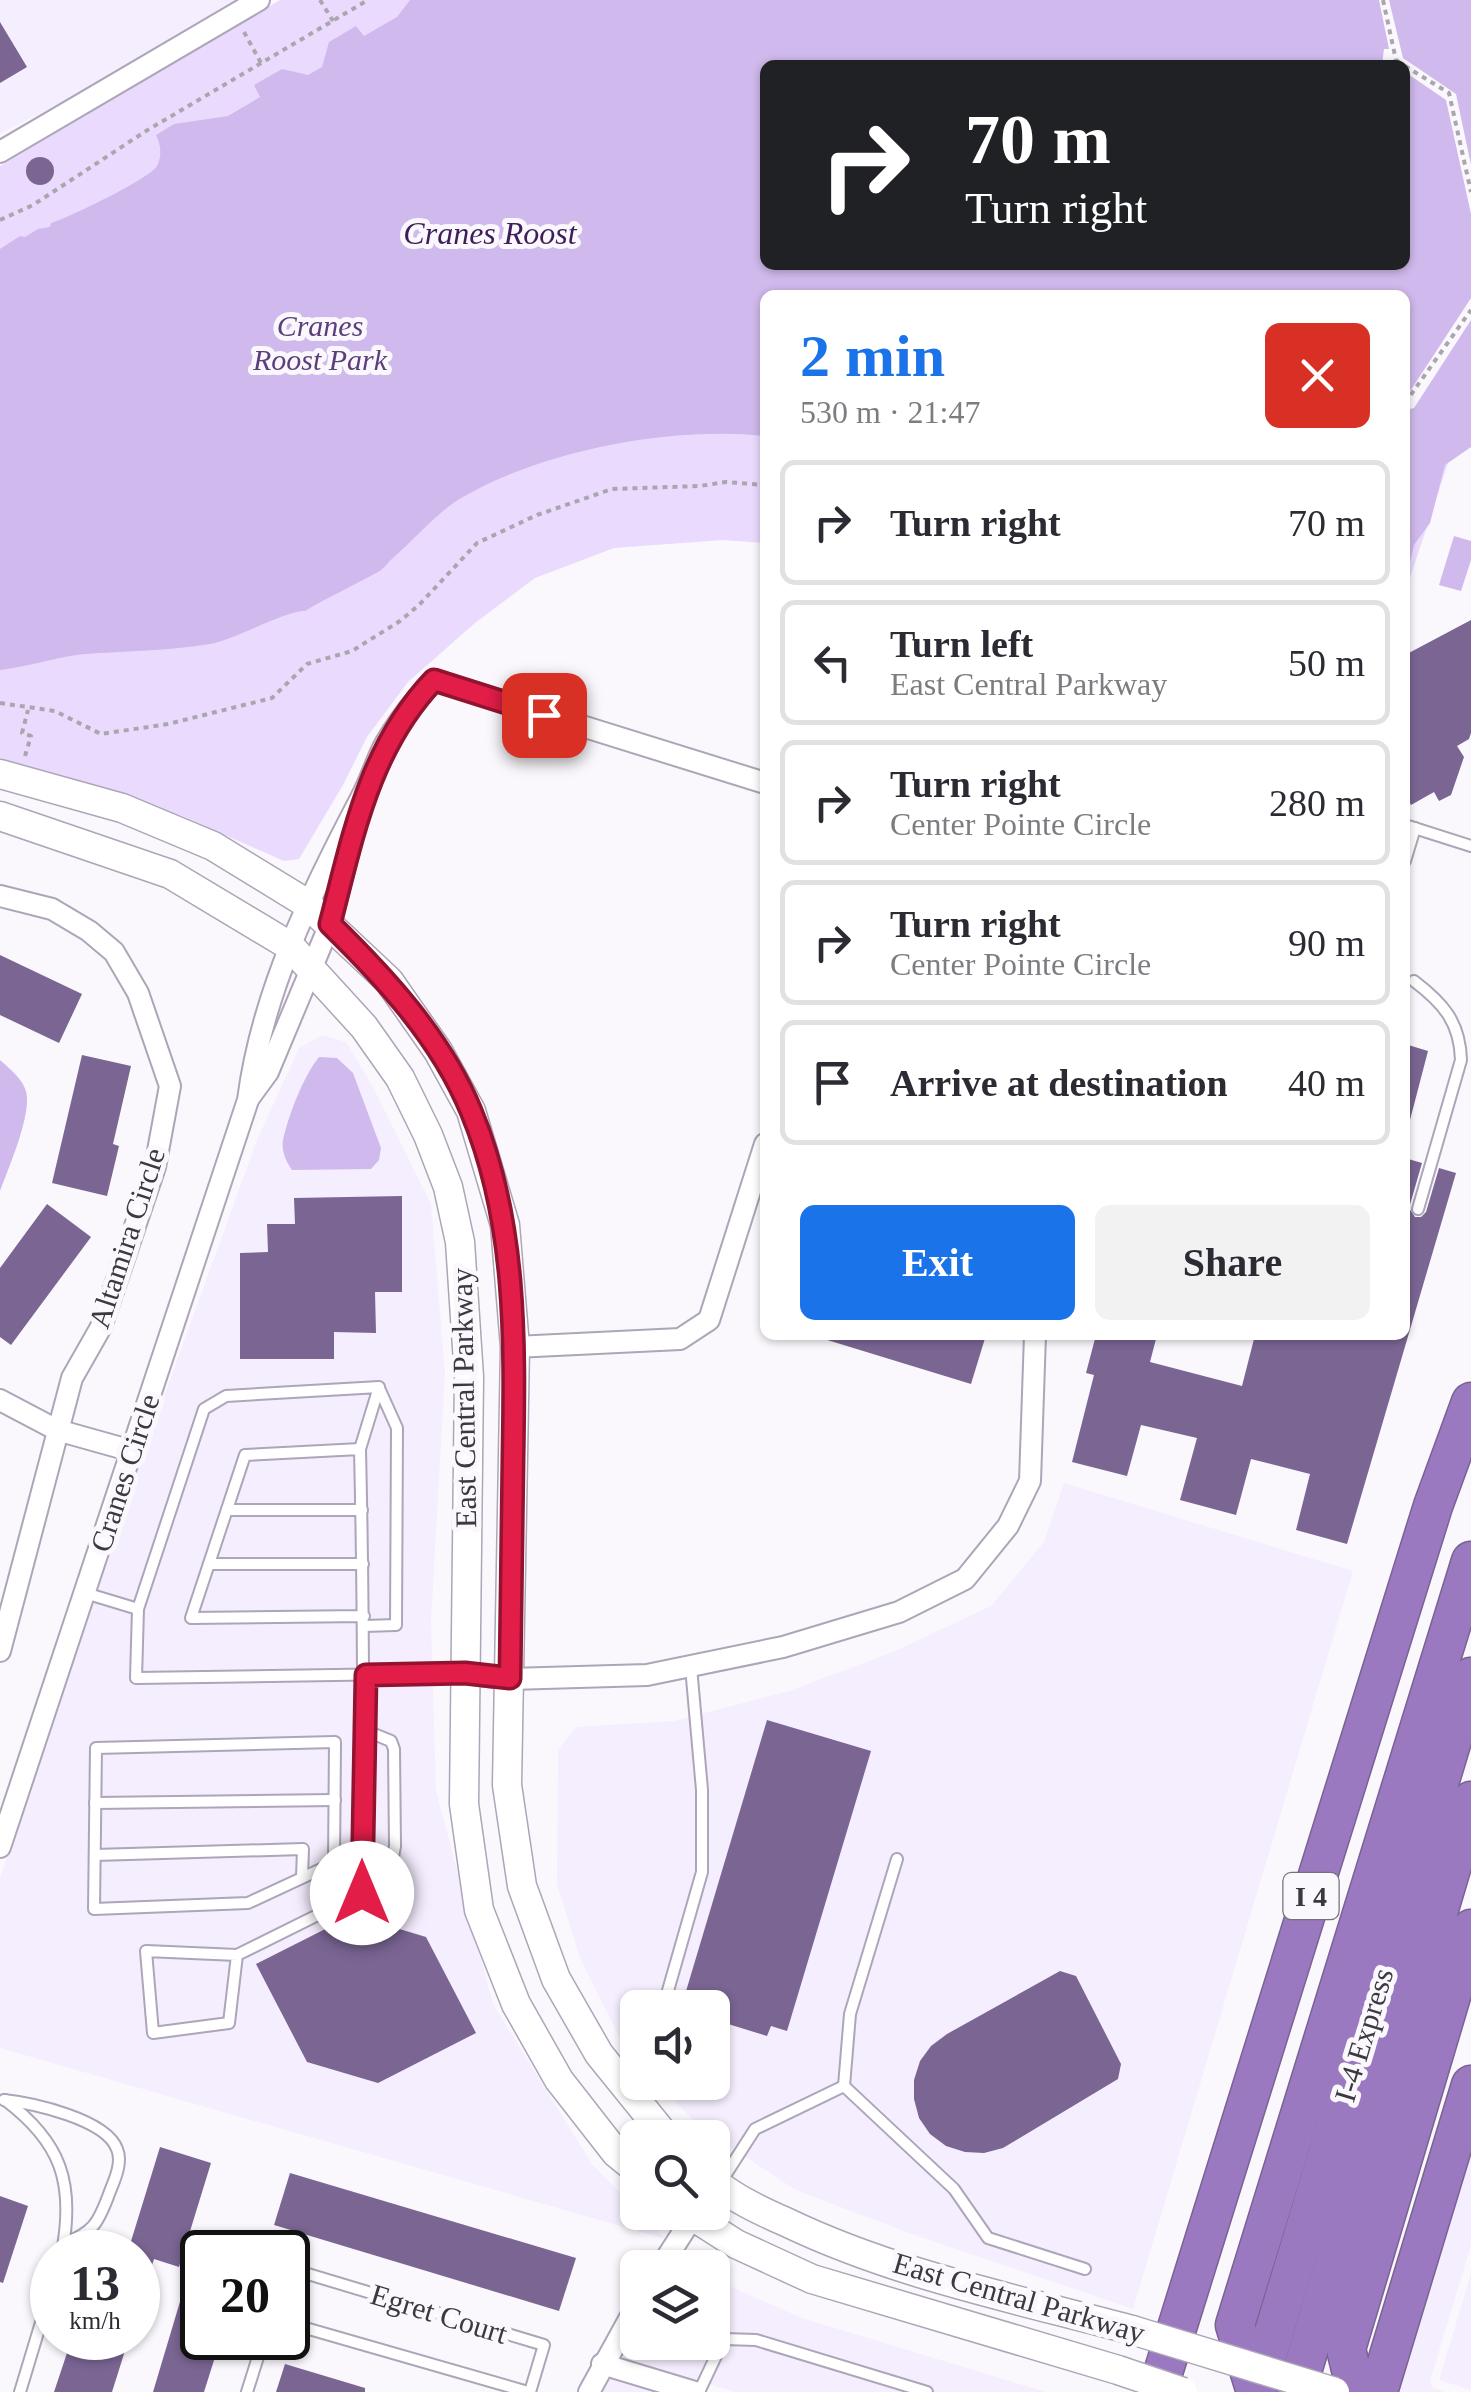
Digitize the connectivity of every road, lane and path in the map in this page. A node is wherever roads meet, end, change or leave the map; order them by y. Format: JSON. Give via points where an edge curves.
{"nodes":[{"id":1,"x":259,"y":0,"type":"edge"},
{"id":2,"x":320,"y":0,"type":"edge"},
{"id":3,"x":368,"y":0,"type":"edge"},
{"id":4,"x":1382,"y":0,"type":"edge"},
{"id":5,"x":333,"y":21,"type":"junction"},
{"id":6,"x":244,"y":32,"type":"dead end"},
{"id":7,"x":1396,"y":60,"type":"edge"},
{"id":8,"x":261,"y":64,"type":"junction"},
{"id":9,"x":1410,"y":69,"type":"edge"},
{"id":10,"x":0,"y":152,"type":"edge"},
{"id":11,"x":1471,"y":192,"type":"edge"},
{"id":12,"x":0,"y":220,"type":"edge"},
{"id":13,"x":1471,"y":310,"type":"edge"},
{"id":14,"x":1410,"y":396,"type":"edge"},
{"id":15,"x":760,"y":485,"type":"edge"},
{"id":16,"x":0,"y":703,"type":"edge"},
{"id":17,"x":29,"y":708,"type":"junction"},
{"id":18,"x":25,"y":756,"type":"dead end"},
{"id":19,"x":0,"y":774,"type":"edge"},
{"id":20,"x":760,"y":781,"type":"edge"},
{"id":21,"x":366,"y":790,"type":"junction"},
{"id":22,"x":0,"y":816,"type":"edge"},
{"id":23,"x":1410,"y":826,"type":"edge"},
{"id":24,"x":1471,"y":846,"type":"edge"},
{"id":25,"x":0,"y":896,"type":"edge"},
{"id":26,"x":306,"y":904,"type":"junction"},
{"id":27,"x":330,"y":924,"type":"junction"},
{"id":28,"x":290,"y":946,"type":"junction"},
{"id":29,"x":312,"y":968,"type":"junction"},
{"id":30,"x":1414,"y":981,"type":"dead end"},
{"id":31,"x":248,"y":1100,"type":"junction"},
{"id":32,"x":760,"y":1160,"type":"edge"},
{"id":33,"x":1418,"y":1209,"type":"dead end"},
{"id":34,"x":1036,"y":1340,"type":"edge"},
{"id":35,"x":515,"y":1347,"type":"junction"},
{"id":36,"x":379,"y":1387,"type":"junction"},
{"id":37,"x":0,"y":1400,"type":"edge"},
{"id":38,"x":1471,"y":1402,"type":"edge"},
{"id":39,"x":57,"y":1430,"type":"junction"},
{"id":40,"x":360,"y":1449,"type":"junction"},
{"id":41,"x":132,"y":1451,"type":"junction"},
{"id":42,"x":227,"y":1510,"type":"junction"},
{"id":43,"x":362,"y":1510,"type":"junction"},
{"id":44,"x":1471,"y":1561,"type":"edge"},
{"id":45,"x":209,"y":1564,"type":"junction"},
{"id":46,"x":363,"y":1564,"type":"junction"},
{"id":47,"x":85,"y":1593,"type":"junction"},
{"id":48,"x":138,"y":1609,"type":"junction"},
{"id":49,"x":364,"y":1621,"type":"junction"},
{"id":50,"x":0,"y":1651,"type":"edge"},
{"id":51,"x":690,"y":1666,"type":"junction"},
{"id":52,"x":465,"y":1673,"type":"junction"},
{"id":53,"x":366,"y":1675,"type":"junction"},
{"id":54,"x":1471,"y":1677,"type":"edge"},
{"id":55,"x":510,"y":1678,"type":"junction"},
{"id":56,"x":364,"y":1730,"type":"junction"},
{"id":57,"x":334,"y":1800,"type":"junction"},
{"id":58,"x":1471,"y":1801,"type":"edge"},
{"id":59,"x":95,"y":1803,"type":"junction"},
{"id":60,"x":0,"y":1846,"type":"edge"},
{"id":61,"x":362,"y":1850,"type":"junction"},
{"id":62,"x":95,"y":1855,"type":"junction"},
{"id":63,"x":897,"y":1860,"type":"dead end"},
{"id":64,"x":334,"y":1863,"type":"junction"},
{"id":65,"x":302,"y":1877,"type":"junction"},
{"id":66,"x":362,"y":1893,"type":"junction"},
{"id":67,"x":1471,"y":1929,"type":"edge"},
{"id":68,"x":237,"y":1955,"type":"junction"},
{"id":69,"x":669,"y":1990,"type":"edge"},
{"id":70,"x":1471,"y":2085,"type":"edge"},
{"id":71,"x":844,"y":2086,"type":"junction"},
{"id":72,"x":2,"y":2098,"type":"edge"},
{"id":73,"x":653,"y":2120,"type":"edge"},
{"id":74,"x":620,"y":2156,"type":"edge"},
{"id":75,"x":730,"y":2165,"type":"edge"},
{"id":76,"x":730,"y":2194,"type":"edge"},
{"id":77,"x":65,"y":2230,"type":"edge"},
{"id":78,"x":91,"y":2230,"type":"edge"},
{"id":79,"x":715,"y":2230,"type":"edge"},
{"id":80,"x":1085,"y":2269,"type":"dead end"},
{"id":81,"x":310,"y":2275,"type":"edge"},
{"id":82,"x":1239,"y":2312,"type":"junction"},
{"id":83,"x":310,"y":2329,"type":"edge"},
{"id":84,"x":620,"y":2334,"type":"edge"},
{"id":85,"x":1350,"y":2335,"type":"junction"},
{"id":86,"x":1198,"y":2350,"type":"junction"},
{"id":87,"x":30,"y":2359,"type":"edge"},
{"id":88,"x":257,"y":2360,"type":"edge"},
{"id":89,"x":602,"y":2364,"type":"junction"},
{"id":90,"x":1253,"y":2383,"type":"edge"},
{"id":91,"x":1309,"y":2390,"type":"edge"},
{"id":92,"x":20,"y":2392,"type":"edge"},
{"id":93,"x":246,"y":2392,"type":"edge"},
{"id":94,"x":529,"y":2392,"type":"edge"},
{"id":95,"x":589,"y":2392,"type":"edge"},
{"id":96,"x":697,"y":2392,"type":"edge"},
{"id":97,"x":926,"y":2392,"type":"edge"},
{"id":98,"x":1157,"y":2392,"type":"edge"},
{"id":99,"x":1183,"y":2392,"type":"edge"},
{"id":100,"x":1366,"y":2392,"type":"edge"},
{"id":101,"x":1378,"y":2392,"type":"edge"}],
"edges":[{"from":1,"to":10,"type":"street"},
{"from":2,"to":5,"type":"path"},
{"from":3,"to":5,"type":"path"},
{"from":4,"to":7,"type":"path"},
{"from":5,"to":8,"type":"path"},
{"from":6,"to":8,"type":"path"},
{"from":8,"to":12,"type":"path"},
{"from":9,"to":11,"type":"path","via":[[1449,94]]},
{"from":13,"to":14,"type":"path"},
{"from":15,"to":17,"type":"path","via":[[612,489],[537,515],[477,544],[400,621],[352,651],[307,664],[272,698],[101,734],[54,711]]},
{"from":16,"to":17,"type":"path"},
{"from":17,"to":18,"type":"path","via":[[22,733],[32,736]]},
{"from":19,"to":26,"type":"main road","name":"East Central Parkway","via":[[122,808],[214,846]]},
{"from":20,"to":21,"type":"street","via":[[434,680],[384,747]]},
{"from":21,"to":26,"type":"street","name":"Cranes Circle"},
{"from":21,"to":27,"type":"street","name":"Cranes Circle"},
{"from":22,"to":28,"type":"main road","name":"East Central Parkway","via":[[170,874]]},
{"from":23,"to":24,"type":"lane"},
{"from":25,"to":39,"type":"street","name":"Altamira Circle","via":[[52,909],[114,952],[138,993],[170,1086],[154,1167],[101,1327],[72,1378]]},
{"from":26,"to":27,"type":"main road","name":"East Central Parkway"},
{"from":26,"to":28,"type":"street","name":"Cranes Circle"},
{"from":27,"to":29,"type":"street","name":"Cranes Circle"},
{"from":27,"to":35,"type":"main road","name":"East Central Parkway","via":[[389,982],[471,1110],[506,1225]]},
{"from":28,"to":29,"type":"main road","name":"East Central Parkway"},
{"from":28,"to":31,"type":"street","name":"Cranes Circle","via":[[253,1058]]},
{"from":29,"to":31,"type":"street","name":"Cranes Circle","via":[[268,1072]]},
{"from":29,"to":52,"type":"main road","name":"East Central Parkway","via":[[400,1078],[448,1187],[460,1242],[468,1377]]},
{"from":30,"to":33,"type":"lane","via":[[1450,1014],[1461,1060]]},
{"from":31,"to":41,"type":"street","name":"Cranes Circle"},
{"from":32,"to":35,"type":"street","via":[[710,1320],[680,1339]]},
{"from":34,"to":51,"type":"street","via":[[1030,1480],[1008,1526],[966,1580],[898,1612]]},
{"from":35,"to":55,"type":"main road","name":"East Central Parkway"},
{"from":36,"to":40,"type":"lane"},
{"from":36,"to":48,"type":"lane","via":[[226,1396],[204,1409]]},
{"from":36,"to":49,"type":"lane","via":[[397,1428],[396,1625]]},
{"from":37,"to":39,"type":"street"},
{"from":38,"to":98,"type":"highway","number":"I 4","via":[[1432,1506]]},
{"from":39,"to":41,"type":"street"},
{"from":39,"to":50,"type":"street","name":"Altamira Circle"},
{"from":40,"to":42,"type":"lane","via":[[245,1455]]},
{"from":40,"to":43,"type":"lane"},
{"from":41,"to":47,"type":"street","name":"Cranes Circle"},
{"from":42,"to":43,"type":"lane"},
{"from":42,"to":45,"type":"lane"},
{"from":43,"to":46,"type":"lane"},
{"from":44,"to":82,"type":"highway"},
{"from":45,"to":46,"type":"lane"},
{"from":45,"to":49,"type":"lane","via":[[191,1618]]},
{"from":46,"to":49,"type":"lane"},
{"from":47,"to":48,"type":"lane"},
{"from":47,"to":60,"type":"street","name":"Cranes Circle"},
{"from":48,"to":53,"type":"lane","via":[[136,1678]]},
{"from":49,"to":53,"type":"lane"},
{"from":51,"to":55,"type":"street","via":[[647,1675]]},
{"from":51,"to":69,"type":"lane","via":[[702,1872]]},
{"from":52,"to":53,"type":"lane"},
{"from":52,"to":55,"type":"street"},
{"from":52,"to":74,"type":"main road","name":"East Central Parkway","via":[[464,1804],[479,1910],[516,2004],[560,2080]]},
{"from":53,"to":56,"type":"lane"},
{"from":54,"to":90,"type":"highway","name":"I-4 Express"},
{"from":55,"to":73,"type":"main road","name":"East Central Parkway","via":[[507,1785],[522,1886],[556,1979],[600,2054]]},
{"from":56,"to":61,"type":"lane"},
{"from":56,"to":66,"type":"lane","via":[[391,1741],[394,1749],[395,1846],[389,1879]]},
{"from":57,"to":59,"type":"lane"},
{"from":57,"to":59,"type":"lane","via":[[335,1742],[96,1748]]},
{"from":57,"to":64,"type":"lane"},
{"from":58,"to":91,"type":"highway","name":"I-4 Express"},
{"from":59,"to":62,"type":"lane"},
{"from":61,"to":64,"type":"lane"},
{"from":61,"to":66,"type":"lane"},
{"from":62,"to":65,"type":"lane","via":[[303,1849]]},
{"from":62,"to":65,"type":"lane","via":[[94,1909],[248,1902]]},
{"from":63,"to":71,"type":"lane","via":[[850,2014]]},
{"from":64,"to":65,"type":"lane"},
{"from":66,"to":68,"type":"lane"},
{"from":67,"to":85,"type":"highway"},
{"from":68,"to":68,"type":"lane","via":[[229,2023],[153,2033],[146,1951]]},
{"from":70,"to":101,"type":"highway"},
{"from":71,"to":75,"type":"lane","via":[[755,2129]]},
{"from":71,"to":80,"type":"lane","via":[[954,2188],[988,2238]]},
{"from":72,"to":77,"type":"lane","via":[[34,2122],[60,2160]]},
{"from":72,"to":78,"type":"lane","via":[[36,2104],[110,2137],[118,2168]]},
{"from":76,"to":86,"type":"main road","name":"East Central Parkway","bridge":true,"via":[[823,2240]]},
{"from":79,"to":99,"type":"main road","name":"East Central Parkway","bridge":true,"via":[[812,2279]]},
{"from":81,"to":94,"type":"lane","name":"Egret Court","via":[[544,2345]]},
{"from":82,"to":86,"type":"highway"},
{"from":82,"to":90,"type":"highway"},
{"from":83,"to":94,"type":"lane","name":"Egret Court"},
{"from":84,"to":89,"type":"street"},
{"from":85,"to":91,"type":"highway"},
{"from":85,"to":100,"type":"highway","via":[[1354,2382]]},
{"from":86,"to":90,"type":"main road","name":"East Central Parkway","bridge":true},
{"from":87,"to":92,"type":"lane"},
{"from":88,"to":93,"type":"lane"},
{"from":89,"to":95,"type":"street"},
{"from":89,"to":96,"type":"street"},
{"from":90,"to":91,"type":"main road","name":"East Central Parkway","bridge":true},
{"from":96,"to":97,"type":"lane","via":[[724,2338],[738,2337]]}]}
